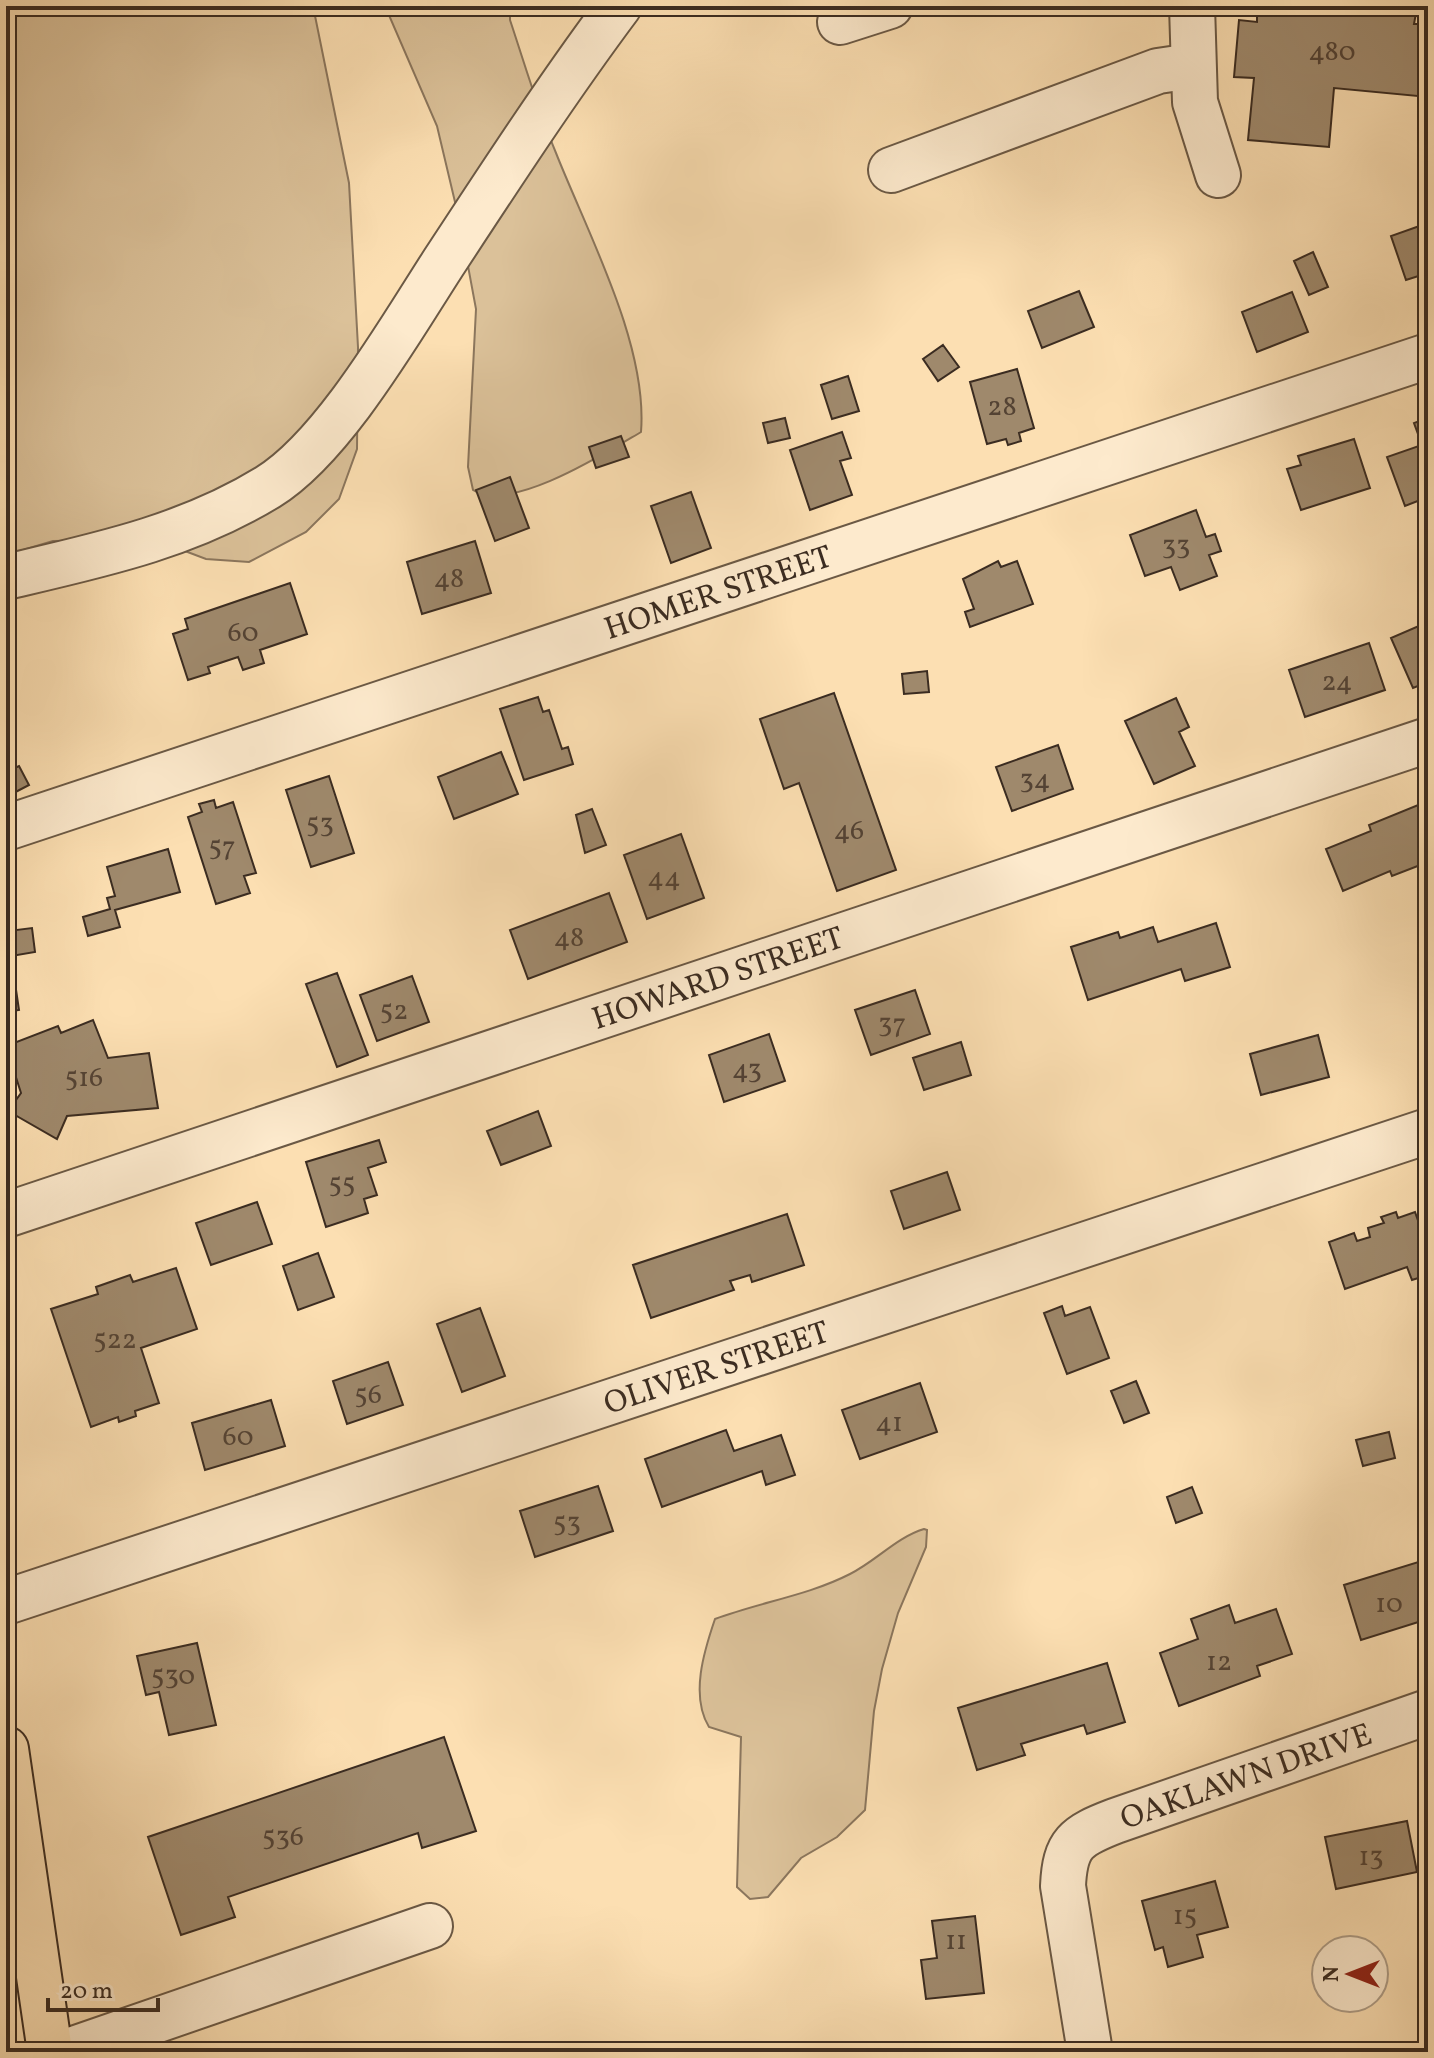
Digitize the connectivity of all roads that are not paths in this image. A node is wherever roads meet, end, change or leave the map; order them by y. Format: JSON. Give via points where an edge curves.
{"nodes":[{"id":1,"x":619,"y":6,"type":"edge"},
{"id":2,"x":890,"y":6,"type":"edge"},
{"id":3,"x":1192,"y":6,"type":"edge"},
{"id":4,"x":840,"y":22,"type":"dead end"},
{"id":5,"x":1192,"y":66,"type":"junction"},
{"id":6,"x":891,"y":170,"type":"dead end"},
{"id":7,"x":1218,"y":175,"type":"dead end"},
{"id":8,"x":1428,"y":356,"type":"edge"},
{"id":9,"x":6,"y":577,"type":"edge"},
{"id":10,"x":1428,"y":740,"type":"edge"},
{"id":11,"x":6,"y":828,"type":"edge"},
{"id":12,"x":1428,"y":1131,"type":"edge"},
{"id":13,"x":6,"y":1215,"type":"edge"},
{"id":14,"x":6,"y":1602,"type":"edge"},
{"id":15,"x":1428,"y":1712,"type":"edge"},
{"id":16,"x":6,"y":1749,"type":"edge"},
{"id":17,"x":430,"y":1926,"type":"dead end"},
{"id":18,"x":50,"y":2052,"type":"edge"},
{"id":19,"x":65,"y":2052,"type":"edge"},
{"id":20,"x":1090,"y":2052,"type":"edge"}],
"edges":[{"from":1,"to":9,"type":"street","via":[[372,375],[270,486],[207,519],[124,550]]},
{"from":2,"to":4,"type":"street"},
{"from":3,"to":5,"type":"street"},
{"from":5,"to":6,"type":"street","via":[[1158,71]]},
{"from":5,"to":7,"type":"street","via":[[1195,102]]},
{"from":8,"to":11,"type":"street","name":"HOMER STREET"},
{"from":10,"to":13,"type":"street","name":"HOWARD STREET"},
{"from":12,"to":14,"type":"street","name":"OLIVER STREET"},
{"from":15,"to":20,"type":"street","name":"OAKLAWN DRIVE","via":[[1090,1830],[1068,1850],[1063,1886]]},
{"from":16,"to":18,"type":"main road"},
{"from":17,"to":19,"type":"street"}]}
